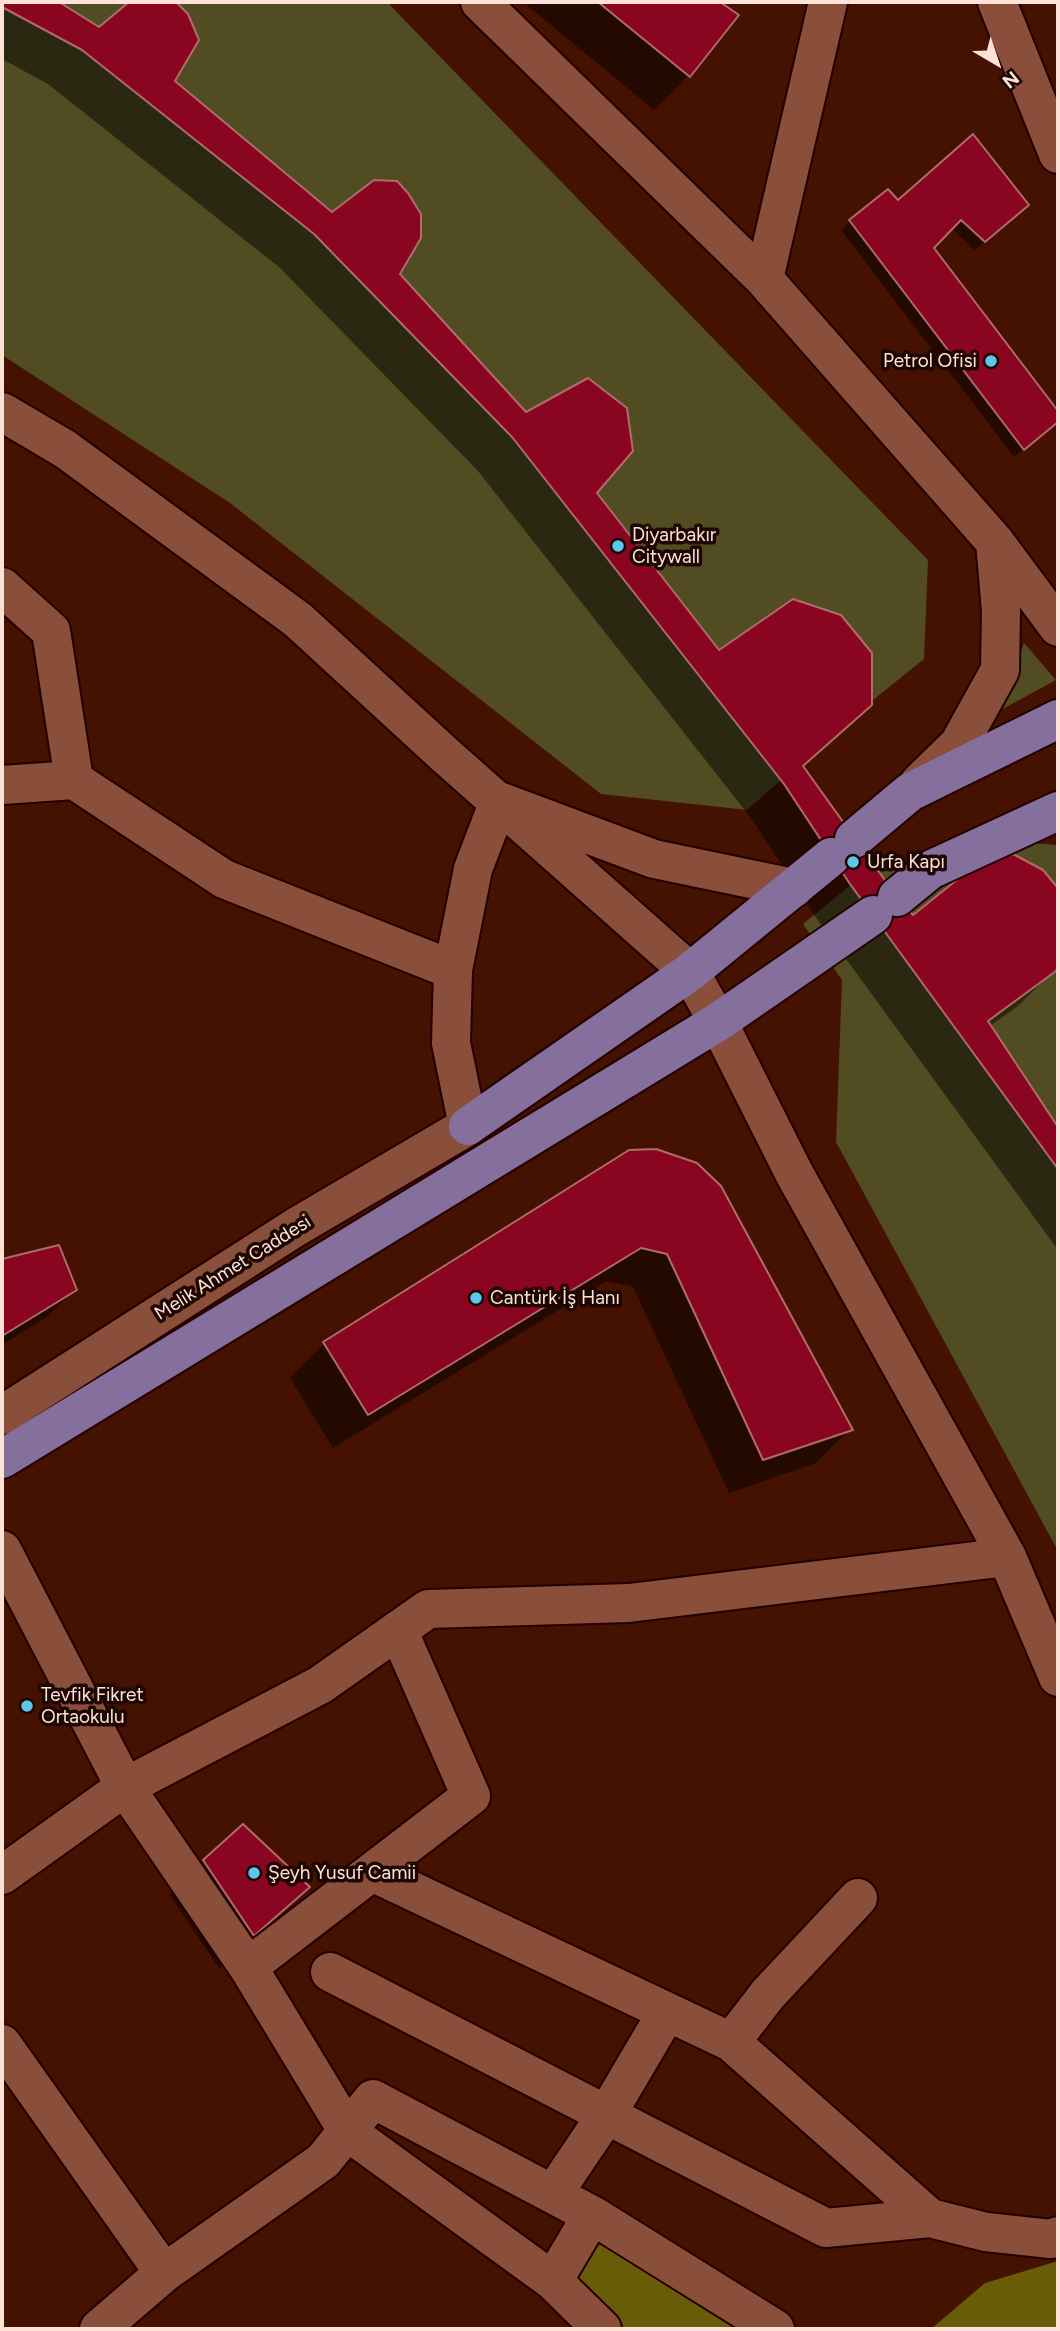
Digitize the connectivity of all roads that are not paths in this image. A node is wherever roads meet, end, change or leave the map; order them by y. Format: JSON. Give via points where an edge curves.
{"nodes":[{"id":1,"x":480,"y":2,"type":"edge"},
{"id":2,"x":828,"y":2,"type":"edge"},
{"id":3,"x":998,"y":2,"type":"edge"},
{"id":4,"x":1058,"y":154,"type":"edge"},
{"id":5,"x":764,"y":279,"type":"junction"},
{"id":6,"x":2,"y":412,"type":"edge"},
{"id":7,"x":995,"y":542,"type":"junction"},
{"id":8,"x":2,"y":587,"type":"edge"},
{"id":9,"x":1058,"y":627,"type":"edge"},
{"id":10,"x":1058,"y":719,"type":"edge"},
{"id":11,"x":74,"y":780,"type":"junction"},
{"id":12,"x":2,"y":785,"type":"edge"},
{"id":13,"x":910,"y":792,"type":"junction"},
{"id":14,"x":499,"y":801,"type":"junction"},
{"id":15,"x":1058,"y":811,"type":"edge"},
{"id":16,"x":794,"y":888,"type":"junction"},
{"id":17,"x":453,"y":970,"type":"junction"},
{"id":18,"x":691,"y":972,"type":"junction"},
{"id":19,"x":718,"y":1022,"type":"junction"},
{"id":20,"x":468,"y":1126,"type":"junction"},
{"id":21,"x":2,"y":1415,"type":"edge"},
{"id":22,"x":2,"y":1459,"type":"edge"},
{"id":23,"x":2,"y":1550,"type":"edge"},
{"id":24,"x":1007,"y":1557,"type":"junction"},
{"id":25,"x":398,"y":1630,"type":"junction"},
{"id":26,"x":1058,"y":1677,"type":"edge"},
{"id":27,"x":125,"y":1787,"type":"junction"},
{"id":28,"x":372,"y":1872,"type":"junction"},
{"id":29,"x":2,"y":1875,"type":"edge"},
{"id":30,"x":858,"y":1898,"type":"dead end"},
{"id":31,"x":248,"y":1967,"type":"junction"},
{"id":32,"x":330,"y":1972,"type":"dead end"},
{"id":33,"x":667,"y":2012,"type":"junction"},
{"id":34,"x":731,"y":2042,"type":"junction"},
{"id":35,"x":2,"y":2043,"type":"edge"},
{"id":36,"x":607,"y":2114,"type":"junction"},
{"id":37,"x":348,"y":2132,"type":"junction"},
{"id":38,"x":552,"y":2194,"type":"junction"},
{"id":39,"x":592,"y":2215,"type":"junction"},
{"id":40,"x":930,"y":2218,"type":"junction"},
{"id":41,"x":1058,"y":2236,"type":"edge"},
{"id":42,"x":164,"y":2273,"type":"junction"},
{"id":43,"x":553,"y":2281,"type":"junction"},
{"id":44,"x":99,"y":2329,"type":"edge"},
{"id":45,"x":602,"y":2329,"type":"edge"},
{"id":46,"x":775,"y":2329,"type":"edge"}],
"edges":[{"from":1,"to":5,"type":"street"},
{"from":2,"to":5,"type":"street"},
{"from":3,"to":4,"type":"street"},
{"from":5,"to":7,"type":"street"},
{"from":6,"to":14,"type":"street","via":[[65,449],[298,620]]},
{"from":7,"to":9,"type":"street"},
{"from":7,"to":13,"type":"street","via":[[1000,670],[959,744]]},
{"from":8,"to":11,"type":"street","via":[[51,631]]},
{"from":10,"to":13,"type":"main road"},
{"from":11,"to":12,"type":"street"},
{"from":11,"to":17,"type":"street","via":[[224,878]]},
{"from":13,"to":16,"type":"main road"},
{"from":14,"to":16,"type":"street","via":[[654,859]]},
{"from":14,"to":17,"type":"street","via":[[473,869]]},
{"from":14,"to":18,"type":"street"},
{"from":15,"to":19,"type":"main road","via":[[930,870]]},
{"from":16,"to":18,"type":"main road"},
{"from":17,"to":20,"type":"street","via":[[451,1043]]},
{"from":18,"to":19,"type":"street"},
{"from":18,"to":20,"type":"main road"},
{"from":19,"to":22,"type":"main road"},
{"from":19,"to":24,"type":"street","via":[[794,1172]]},
{"from":20,"to":21,"type":"street","name":"Melik Ahmet Caddesi","via":[[296,1227]]},
{"from":23,"to":27,"type":"street"},
{"from":24,"to":25,"type":"street","via":[[629,1603],[428,1609]]},
{"from":24,"to":26,"type":"street"},
{"from":25,"to":27,"type":"street","via":[[320,1685]]},
{"from":25,"to":28,"type":"street","via":[[471,1796]]},
{"from":27,"to":29,"type":"street"},
{"from":27,"to":31,"type":"street"},
{"from":28,"to":31,"type":"street"},
{"from":28,"to":33,"type":"street"},
{"from":30,"to":34,"type":"street","via":[[768,1994]]},
{"from":31,"to":37,"type":"street"},
{"from":32,"to":36,"type":"street"},
{"from":33,"to":34,"type":"street"},
{"from":33,"to":36,"type":"street"},
{"from":34,"to":40,"type":"street"},
{"from":35,"to":42,"type":"street"},
{"from":36,"to":38,"type":"street"},
{"from":36,"to":40,"type":"street","via":[[826,2228]]},
{"from":37,"to":38,"type":"street","via":[[373,2099]]},
{"from":37,"to":42,"type":"street","via":[[323,2161]]},
{"from":37,"to":43,"type":"street"},
{"from":38,"to":39,"type":"street"},
{"from":39,"to":43,"type":"street"},
{"from":39,"to":46,"type":"street"},
{"from":40,"to":41,"type":"street","via":[[986,2232]]},
{"from":42,"to":44,"type":"street"},
{"from":43,"to":45,"type":"street"}]}
